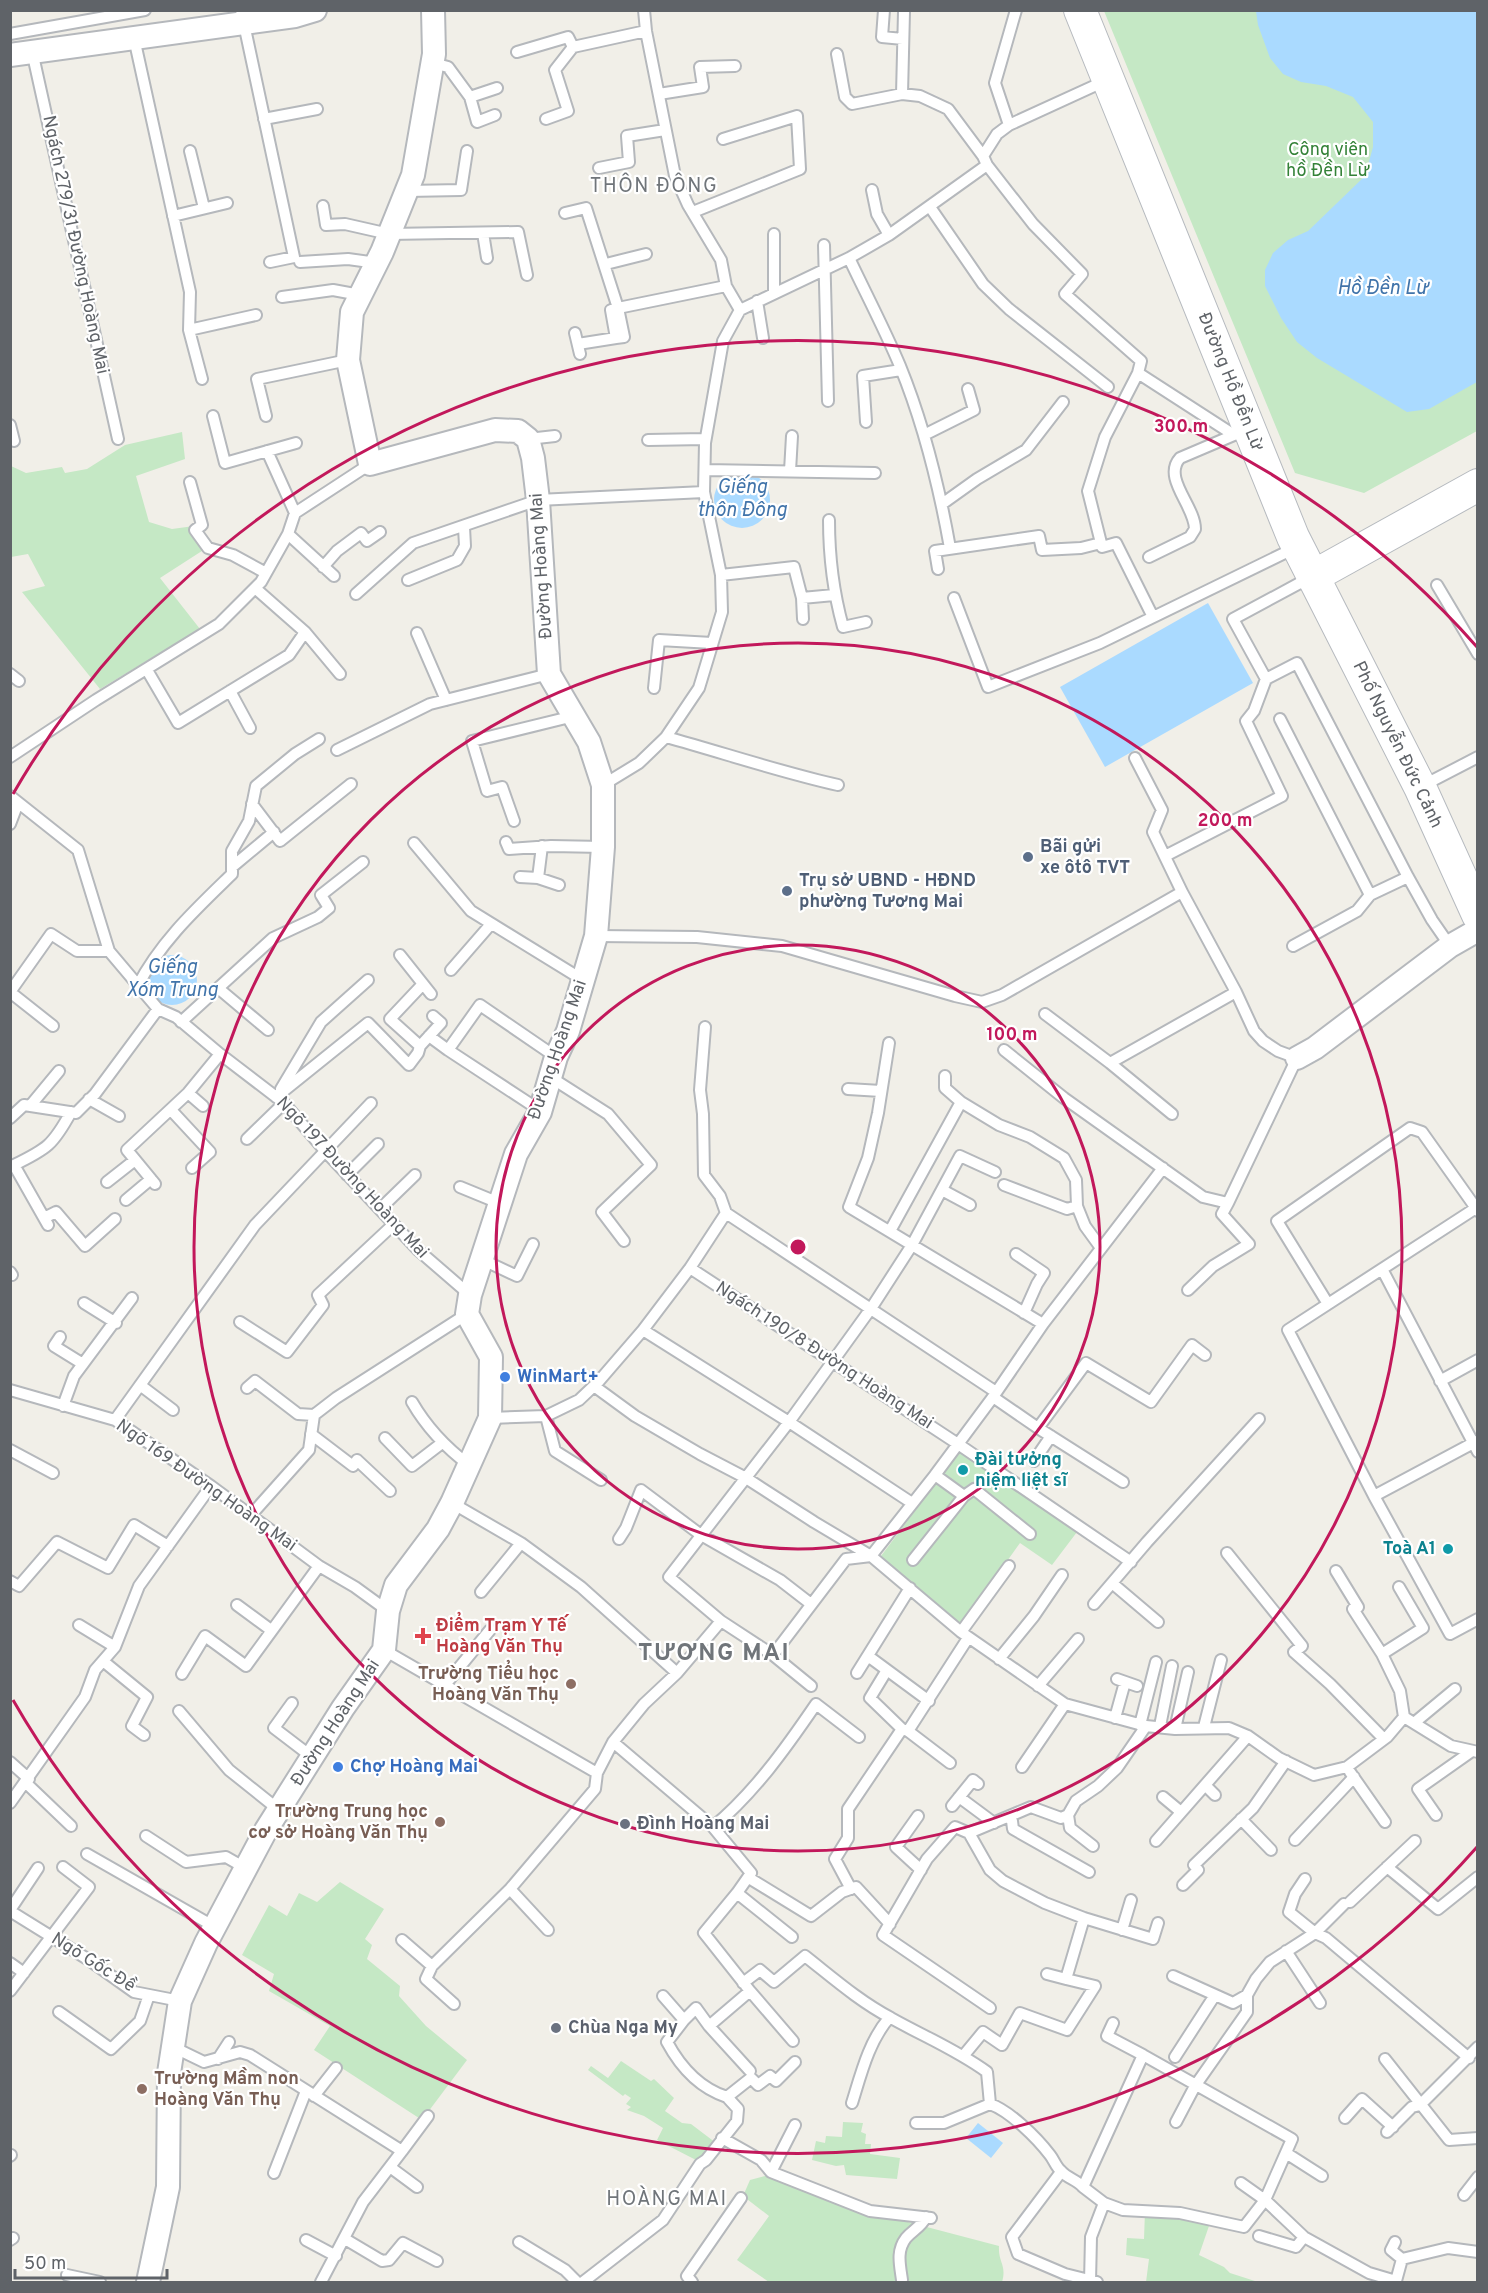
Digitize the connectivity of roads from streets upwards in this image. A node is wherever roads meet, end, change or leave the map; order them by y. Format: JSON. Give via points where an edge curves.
{"nodes":[{"id":1,"x":315,"y":10,"type":"edge"},
{"id":2,"x":433,"y":10,"type":"edge"},
{"id":3,"x":1080,"y":10,"type":"edge"},
{"id":4,"x":242,"y":17,"type":"edge"},
{"id":5,"x":21,"y":53,"type":"edge"},
{"id":6,"x":1478,"y":485,"type":"edge"},
{"id":7,"x":1312,"y":577,"type":"junction"},
{"id":8,"x":1478,"y":915,"type":"edge"},
{"id":9,"x":1478,"y":930,"type":"edge"},
{"id":10,"x":1297,"y":1058,"type":"road end"},
{"id":11,"x":148,"y":2283,"type":"edge"}],
"edges":[{"from":1,"to":4,"type":"street","via":[[294,16]]},
{"from":2,"to":11,"type":"street","name":"Đường Hoàng Mai","via":[[433,63],[413,176],[352,312],[348,360],[370,464],[495,430],[518,431],[528,439],[538,500],[549,674],[590,742],[603,785],[596,936],[541,1111],[516,1154],[469,1304],[491,1357],[490,1418],[438,1529],[396,1585],[388,1611],[384,1650],[266,1830],[180,2001],[169,2073],[168,2187]]},
{"from":3,"to":7,"type":"street","name":"Đường Hồ Đền Lừ","via":[[1242,432]]},
{"from":4,"to":5,"type":"street","via":[[134,38],[83,33]]},
{"from":6,"to":7,"type":"street"},
{"from":7,"to":8,"type":"street","name":"Phố Nguyễn Đức Cảnh","via":[[1420,787]]},
{"from":9,"to":10,"type":"street","via":[[1450,946]]}]}
